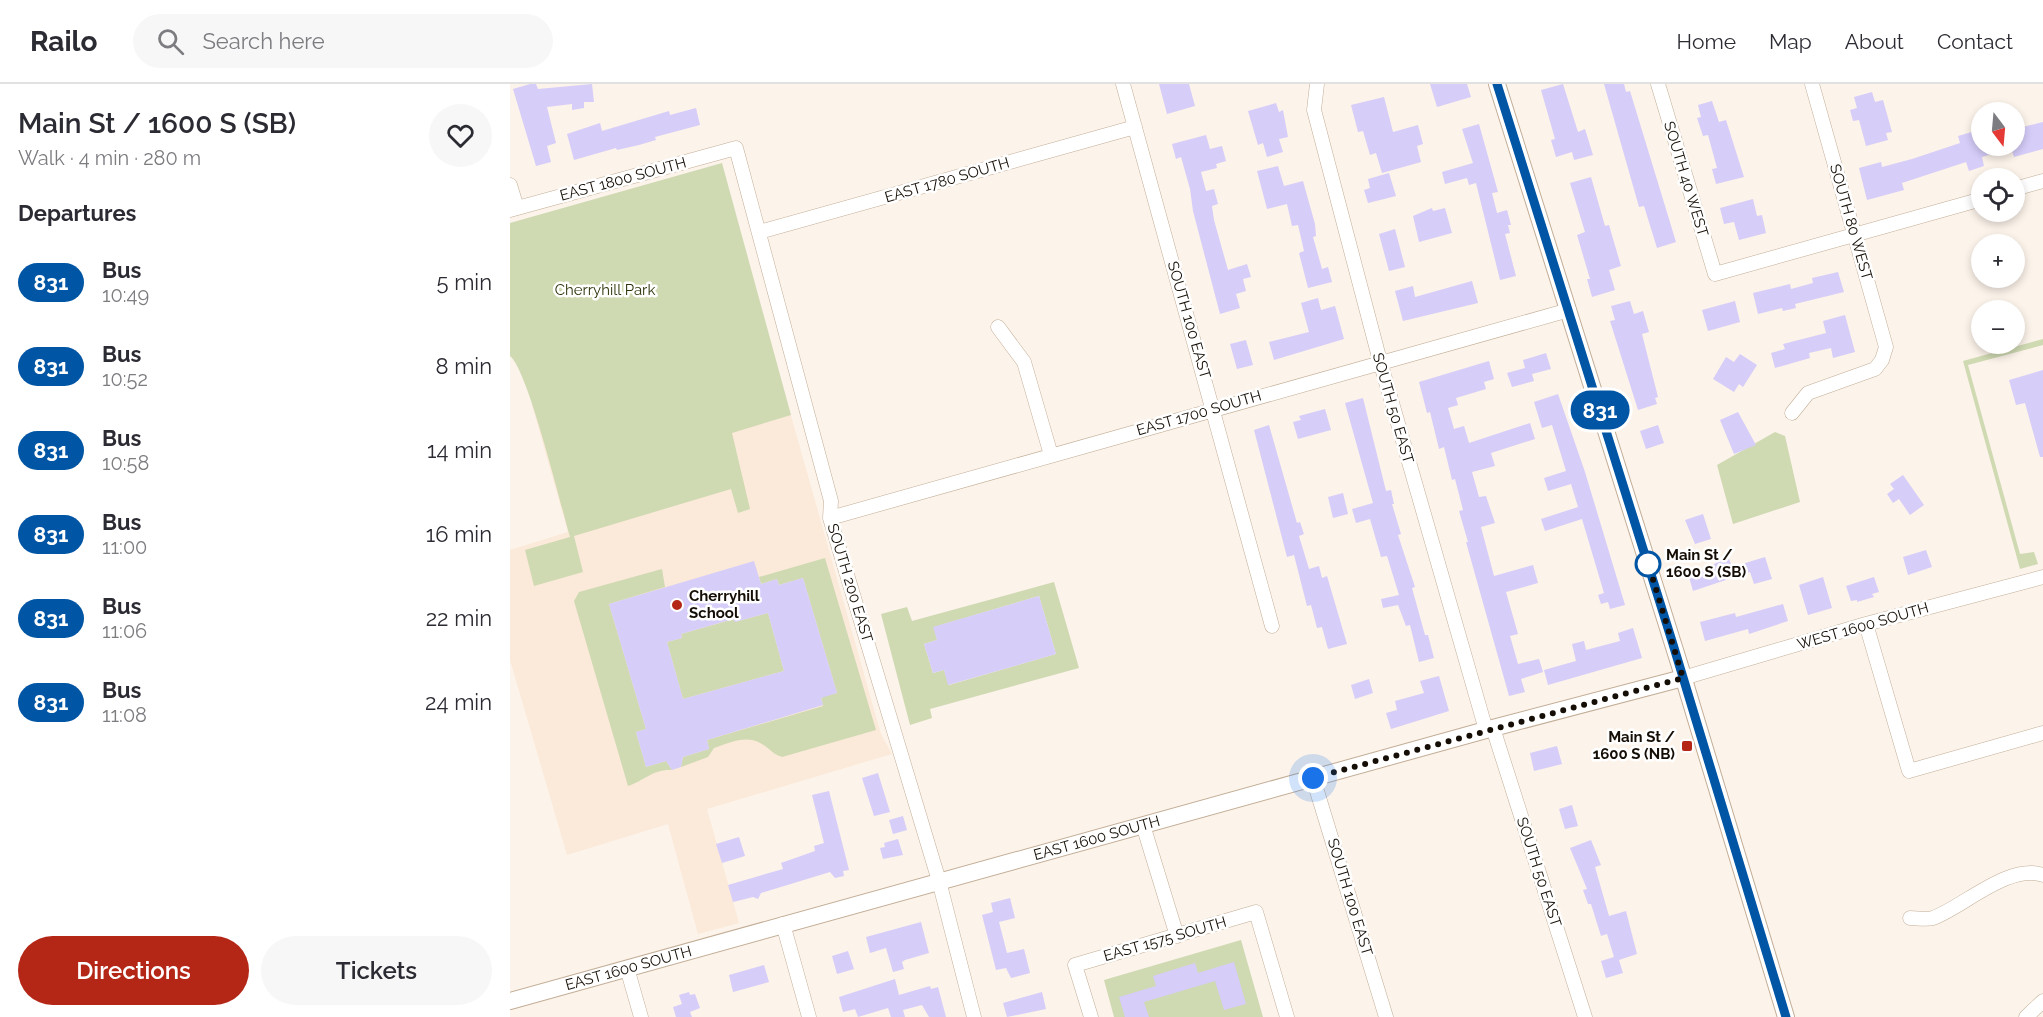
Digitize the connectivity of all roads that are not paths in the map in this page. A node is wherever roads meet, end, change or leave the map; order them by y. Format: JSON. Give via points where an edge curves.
{"nodes":[{"id":1,"x":1123,"y":84,"type":"edge"},
{"id":2,"x":1317,"y":84,"type":"edge"},
{"id":3,"x":1497,"y":84,"type":"edge"},
{"id":4,"x":1658,"y":84,"type":"edge"},
{"id":5,"x":1812,"y":84,"type":"edge"},
{"id":6,"x":1135,"y":127,"type":"junction"},
{"id":7,"x":736,"y":148,"type":"joint"},
{"id":8,"x":2043,"y":181,"type":"edge"},
{"id":9,"x":510,"y":185,"type":"edge"},
{"id":10,"x":2025,"y":186,"type":"edge"},
{"id":11,"x":1971,"y":202,"type":"edge"},
{"id":12,"x":513,"y":209,"type":"edge"},
{"id":13,"x":759,"y":232,"type":"junction"},
{"id":14,"x":1854,"y":235,"type":"junction"},
{"id":15,"x":1569,"y":310,"type":"junction"},
{"id":16,"x":998,"y":327,"type":"dead end"},
{"id":17,"x":1380,"y":361,"type":"junction"},
{"id":18,"x":1214,"y":408,"type":"junction"},
{"id":19,"x":1792,"y":413,"type":"dead end"},
{"id":20,"x":1051,"y":455,"type":"junction"},
{"id":21,"x":830,"y":518,"type":"junction"},
{"id":22,"x":2043,"y":577,"type":"edge"},
{"id":23,"x":1866,"y":624,"type":"junction"},
{"id":24,"x":1272,"y":626,"type":"dead end"},
{"id":25,"x":1683,"y":678,"type":"junction"},
{"id":26,"x":1490,"y":729,"type":"junction"},
{"id":27,"x":2043,"y":733,"type":"edge"},
{"id":28,"x":1313,"y":778,"type":"junction"},
{"id":29,"x":1143,"y":825,"type":"junction"},
{"id":30,"x":2043,"y":875,"type":"edge"},
{"id":31,"x":939,"y":881,"type":"junction"},
{"id":32,"x":1910,"y":918,"type":"dead end"},
{"id":33,"x":783,"y":924,"type":"junction"},
{"id":34,"x":1177,"y":936,"type":"junction"},
{"id":35,"x":627,"y":968,"type":"junction"},
{"id":36,"x":510,"y":1001,"type":"edge"},
{"id":37,"x":2043,"y":1001,"type":"edge"},
{"id":38,"x":2028,"y":1016,"type":"edge"},
{"id":39,"x":641,"y":1017,"type":"edge"},
{"id":40,"x":809,"y":1017,"type":"edge"},
{"id":41,"x":974,"y":1017,"type":"edge"},
{"id":42,"x":1091,"y":1017,"type":"edge"},
{"id":43,"x":1287,"y":1017,"type":"edge"},
{"id":44,"x":1386,"y":1017,"type":"edge"},
{"id":45,"x":1585,"y":1017,"type":"edge"},
{"id":46,"x":1786,"y":1017,"type":"edge"}],
"edges":[{"from":1,"to":6,"type":"street","name":"SOUTH 100 EAST"},
{"from":2,"to":17,"type":"street","name":"SOUTH 50 EAST","via":[[1314,110]]},
{"from":3,"to":15,"type":"street"},
{"from":4,"to":14,"type":"street","name":"SOUTH 40 WEST","via":[[1715,274]]},
{"from":5,"to":14,"type":"street","name":"SOUTH 80 WEST"},
{"from":6,"to":13,"type":"street","name":"EAST 1780 SOUTH"},
{"from":6,"to":18,"type":"street","name":"SOUTH 100 EAST"},
{"from":7,"to":12,"type":"street","name":"EAST 1800 SOUTH"},
{"from":7,"to":13,"type":"street","name":"SOUTH 200 EAST"},
{"from":8,"to":10,"type":"street"},
{"from":9,"to":12,"type":"street"},
{"from":11,"to":14,"type":"street"},
{"from":13,"to":21,"type":"street","name":"SOUTH 200 EAST","via":[[831,501]]},
{"from":14,"to":19,"type":"street","name":"SOUTH 80 WEST","via":[[1886,341],[1882,360],[1870,373],[1808,393]]},
{"from":15,"to":17,"type":"street","name":"EAST 1700 SOUTH"},
{"from":15,"to":25,"type":"street"},
{"from":16,"to":20,"type":"street","via":[[1024,362]]},
{"from":17,"to":18,"type":"street","name":"EAST 1700 SOUTH"},
{"from":17,"to":26,"type":"street","name":"SOUTH 50 EAST"},
{"from":18,"to":20,"type":"street","name":"EAST 1700 SOUTH"},
{"from":18,"to":24,"type":"street","name":"SOUTH 100 EAST"},
{"from":20,"to":21,"type":"street","name":"EAST 1700 SOUTH"},
{"from":21,"to":31,"type":"street","name":"SOUTH 200 EAST"},
{"from":22,"to":23,"type":"street","name":"WEST 1600 SOUTH"},
{"from":23,"to":25,"type":"street","name":"WEST 1600 SOUTH"},
{"from":23,"to":27,"type":"street","via":[[1909,771]]},
{"from":25,"to":26,"type":"street","name":"EAST 1600 SOUTH"},
{"from":25,"to":46,"type":"street"},
{"from":26,"to":28,"type":"street","name":"EAST 1600 SOUTH"},
{"from":26,"to":45,"type":"street","name":"SOUTH 50 EAST"},
{"from":28,"to":29,"type":"street","name":"EAST 1600 SOUTH"},
{"from":28,"to":44,"type":"street","name":"SOUTH 100 EAST"},
{"from":29,"to":31,"type":"street","name":"EAST 1600 SOUTH"},
{"from":29,"to":34,"type":"street"},
{"from":30,"to":32,"type":"street","via":[[2030,873],[1999,882],[1932,918]]},
{"from":31,"to":33,"type":"street","name":"EAST 1600 SOUTH"},
{"from":31,"to":41,"type":"street","name":"SOUTH 200 EAST"},
{"from":33,"to":35,"type":"street","name":"EAST 1600 SOUTH"},
{"from":33,"to":40,"type":"street"},
{"from":34,"to":42,"type":"street","name":"EAST 1575 SOUTH","via":[[1074,965]]},
{"from":34,"to":43,"type":"street","name":"EAST 1575 SOUTH","via":[[1256,912]]},
{"from":35,"to":36,"type":"street","name":"EAST 1600 SOUTH"},
{"from":35,"to":39,"type":"street"},
{"from":37,"to":38,"type":"street"}]}
